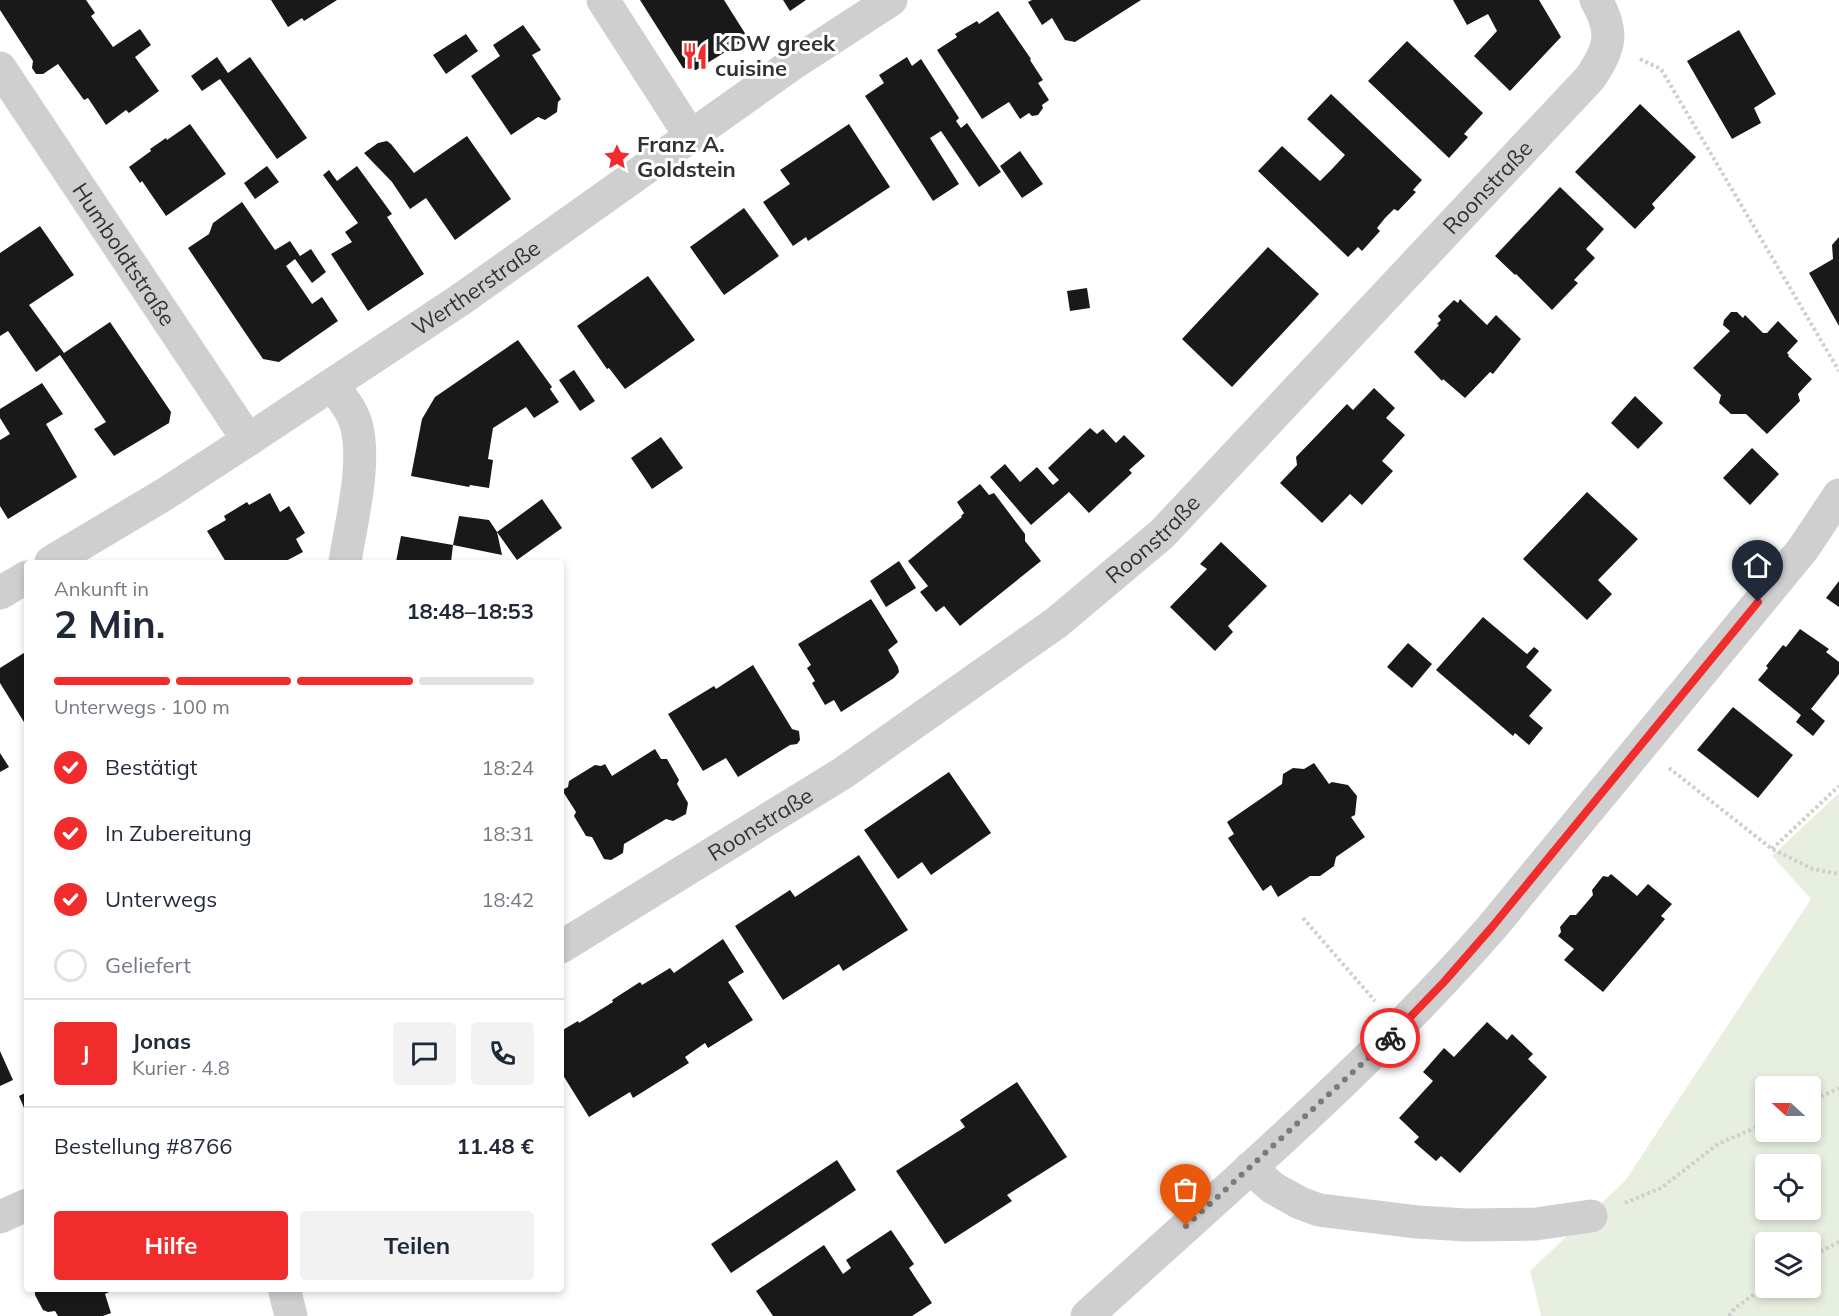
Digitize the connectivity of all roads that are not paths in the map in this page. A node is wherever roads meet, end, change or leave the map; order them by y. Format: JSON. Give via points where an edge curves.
{"nodes":[{"id":1,"x":603,"y":0,"type":"edge"},
{"id":2,"x":891,"y":0,"type":"edge"},
{"id":3,"x":1596,"y":0,"type":"edge"},
{"id":4,"x":0,"y":68,"type":"edge"},
{"id":5,"x":691,"y":137,"type":"junction"},
{"id":6,"x":333,"y":385,"type":"junction"},
{"id":7,"x":248,"y":440,"type":"junction"},
{"id":8,"x":1839,"y":495,"type":"edge"},
{"id":9,"x":54,"y":560,"type":"edge"},
{"id":10,"x":345,"y":560,"type":"edge"},
{"id":11,"x":24,"y":579,"type":"edge"},
{"id":12,"x":0,"y":593,"type":"edge"},
{"id":13,"x":564,"y":946,"type":"edge"},
{"id":14,"x":1250,"y":1168,"type":"junction"},
{"id":15,"x":24,"y":1206,"type":"edge"},
{"id":16,"x":1591,"y":1216,"type":"road end"},
{"id":17,"x":0,"y":1217,"type":"edge"},
{"id":18,"x":285,"y":1292,"type":"edge"},
{"id":19,"x":291,"y":1316,"type":"edge"},
{"id":20,"x":1087,"y":1316,"type":"edge"}],
"edges":[{"from":1,"to":5,"type":"street"},
{"from":2,"to":5,"type":"street","name":"Wertherstraße"},
{"from":3,"to":13,"type":"street","name":"Roonstraße","via":[[1608,25],[1609,44],[1590,78],[1162,534],[1056,623],[843,773]]},
{"from":4,"to":7,"type":"street","name":"Humboldtstraße"},
{"from":5,"to":6,"type":"street","name":"Wertherstraße"},
{"from":6,"to":7,"type":"street","name":"Wertherstraße"},
{"from":6,"to":10,"type":"street","via":[[356,422],[360,443]]},
{"from":7,"to":9,"type":"street","name":"Wertherstraße"},
{"from":8,"to":14,"type":"street","via":[[1803,549],[1444,982]]},
{"from":11,"to":12,"type":"street"},
{"from":14,"to":16,"type":"street","via":[[1273,1188],[1319,1209],[1466,1225],[1536,1224]]},
{"from":14,"to":20,"type":"street"},
{"from":15,"to":17,"type":"street"},
{"from":18,"to":19,"type":"street"}]}
